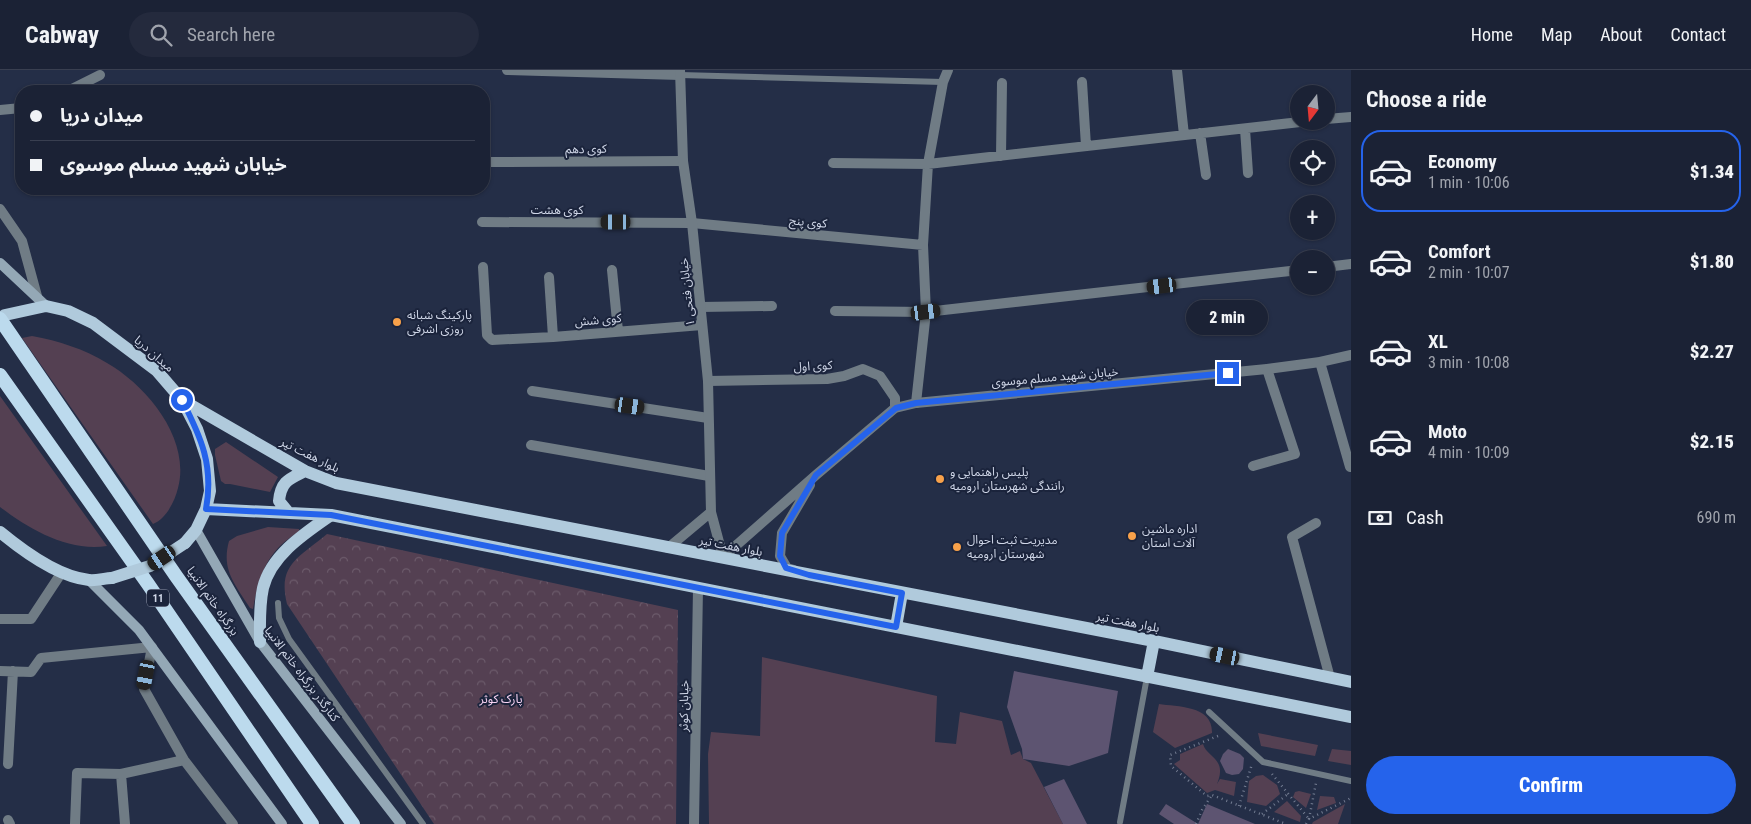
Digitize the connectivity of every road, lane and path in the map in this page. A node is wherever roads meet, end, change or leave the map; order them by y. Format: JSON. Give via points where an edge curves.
{"nodes":[{"id":1,"x":507,"y":70,"type":"edge"},
{"id":2,"x":948,"y":70,"type":"edge"},
{"id":3,"x":1178,"y":70,"type":"edge"},
{"id":4,"x":680,"y":72,"type":"edge"},
{"id":5,"x":100,"y":75,"type":"dead end"},
{"id":6,"x":943,"y":82,"type":"junction"},
{"id":7,"x":1082,"y":82,"type":"dead end"},
{"id":8,"x":1002,"y":83,"type":"dead end"},
{"id":9,"x":80,"y":85,"type":"edge"},
{"id":10,"x":15,"y":109,"type":"edge"},
{"id":11,"x":0,"y":110,"type":"edge"},
{"id":12,"x":1351,"y":116,"type":"edge"},
{"id":13,"x":1335,"y":118,"type":"edge"},
{"id":14,"x":1290,"y":123,"type":"edge"},
{"id":15,"x":1245,"y":128,"type":"junction"},
{"id":16,"x":1200,"y":133,"type":"junction"},
{"id":17,"x":1184,"y":135,"type":"junction"},
{"id":18,"x":1086,"y":146,"type":"junction"},
{"id":19,"x":1001,"y":156,"type":"junction"},
{"id":20,"x":683,"y":161,"type":"junction"},
{"id":21,"x":490,"y":162,"type":"dead end"},
{"id":22,"x":833,"y":163,"type":"dead end"},
{"id":23,"x":928,"y":164,"type":"junction"},
{"id":24,"x":1248,"y":173,"type":"dead end"},
{"id":25,"x":1206,"y":175,"type":"dead end"},
{"id":26,"x":0,"y":209,"type":"edge"},
{"id":27,"x":482,"y":222,"type":"dead end"},
{"id":28,"x":692,"y":223,"type":"junction"},
{"id":29,"x":923,"y":245,"type":"junction"},
{"id":30,"x":0,"y":263,"type":"edge"},
{"id":31,"x":1351,"y":264,"type":"edge"},
{"id":32,"x":1335,"y":266,"type":"edge"},
{"id":33,"x":483,"y":267,"type":"dead end"},
{"id":34,"x":612,"y":270,"type":"dead end"},
{"id":35,"x":1290,"y":271,"type":"edge"},
{"id":36,"x":549,"y":276,"type":"dead end"},
{"id":37,"x":37,"y":296,"type":"junction"},
{"id":38,"x":46,"y":306,"type":"junction"},
{"id":39,"x":772,"y":306,"type":"dead end"},
{"id":40,"x":701,"y":307,"type":"junction"},
{"id":41,"x":835,"y":311,"type":"dead end"},
{"id":42,"x":926,"y":312,"type":"junction"},
{"id":43,"x":0,"y":319,"type":"edge"},
{"id":44,"x":702,"y":325,"type":"junction"},
{"id":45,"x":618,"y":331,"type":"junction"},
{"id":46,"x":553,"y":337,"type":"junction"},
{"id":47,"x":1351,"y":355,"type":"edge"},
{"id":48,"x":1320,"y":362,"type":"junction"},
{"id":49,"x":1267,"y":369,"type":"junction"},
{"id":50,"x":0,"y":374,"type":"edge"},
{"id":51,"x":708,"y":381,"type":"junction"},
{"id":52,"x":532,"y":392,"type":"dead end"},
{"id":53,"x":182,"y":400,"type":"junction"},
{"id":54,"x":916,"y":403,"type":"junction"},
{"id":55,"x":896,"y":408,"type":"junction"},
{"id":56,"x":708,"y":418,"type":"junction"},
{"id":57,"x":531,"y":445,"type":"dead end"},
{"id":58,"x":1253,"y":466,"type":"dead end"},
{"id":59,"x":1350,"y":466,"type":"edge"},
{"id":60,"x":305,"y":471,"type":"junction"},
{"id":61,"x":816,"y":475,"type":"junction"},
{"id":62,"x":709,"y":476,"type":"junction"},
{"id":63,"x":206,"y":509,"type":"junction"},
{"id":64,"x":288,"y":512,"type":"junction"},
{"id":65,"x":711,"y":512,"type":"junction"},
{"id":66,"x":331,"y":515,"type":"junction"},
{"id":67,"x":1316,"y":523,"type":"dead end"},
{"id":68,"x":196,"y":530,"type":"junction"},
{"id":69,"x":0,"y":532,"type":"edge"},
{"id":70,"x":668,"y":548,"type":"junction"},
{"id":71,"x":722,"y":557,"type":"junction"},
{"id":72,"x":62,"y":572,"type":"junction"},
{"id":73,"x":809,"y":575,"type":"junction"},
{"id":74,"x":89,"y":580,"type":"junction"},
{"id":75,"x":698,"y":588,"type":"junction"},
{"id":76,"x":902,"y":593,"type":"junction"},
{"id":77,"x":278,"y":603,"type":"dead end"},
{"id":78,"x":0,"y":619,"type":"edge"},
{"id":79,"x":896,"y":627,"type":"junction"},
{"id":80,"x":1154,"y":641,"type":"junction"},
{"id":81,"x":260,"y":642,"type":"junction"},
{"id":82,"x":152,"y":647,"type":"junction"},
{"id":83,"x":0,"y":671,"type":"edge"},
{"id":84,"x":13,"y":671,"type":"junction"},
{"id":85,"x":1147,"y":676,"type":"junction"},
{"id":86,"x":1330,"y":678,"type":"junction"},
{"id":87,"x":1351,"y":682,"type":"edge"},
{"id":88,"x":1209,"y":712,"type":"dead end"},
{"id":89,"x":1351,"y":717,"type":"edge"},
{"id":90,"x":1225,"y":740,"type":"dead end"},
{"id":91,"x":184,"y":760,"type":"junction"},
{"id":92,"x":8,"y":764,"type":"dead end"},
{"id":93,"x":1258,"y":767,"type":"dead end"},
{"id":94,"x":122,"y":774,"type":"junction"},
{"id":95,"x":1280,"y":775,"type":"dead end"},
{"id":96,"x":1307,"y":781,"type":"dead end"},
{"id":97,"x":1351,"y":781,"type":"edge"},
{"id":98,"x":1288,"y":794,"type":"junction"},
{"id":99,"x":1212,"y":795,"type":"junction"},
{"id":100,"x":1351,"y":798,"type":"edge"},
{"id":101,"x":1240,"y":806,"type":"junction"},
{"id":102,"x":1262,"y":814,"type":"junction"},
{"id":103,"x":1309,"y":819,"type":"junction"},
{"id":104,"x":1120,"y":822,"type":"dead end"},
{"id":105,"x":75,"y":824,"type":"edge"},
{"id":106,"x":125,"y":824,"type":"edge"},
{"id":107,"x":233,"y":824,"type":"edge"},
{"id":108,"x":281,"y":824,"type":"edge"},
{"id":109,"x":312,"y":824,"type":"edge"},
{"id":110,"x":353,"y":824,"type":"edge"},
{"id":111,"x":402,"y":824,"type":"edge"},
{"id":112,"x":423,"y":824,"type":"edge"},
{"id":113,"x":694,"y":824,"type":"edge"},
{"id":114,"x":1196,"y":824,"type":"edge"},
{"id":115,"x":1286,"y":824,"type":"edge"},
{"id":116,"x":1306,"y":824,"type":"edge"}],
"edges":[{"from":1,"to":4,"type":"street"},
{"from":2,"to":6,"type":"street"},
{"from":3,"to":17,"type":"street"},
{"from":4,"to":6,"type":"lane"},
{"from":4,"to":20,"type":"street","name":"خیابان فتحی ۱"},
{"from":5,"to":9,"type":"street"},
{"from":6,"to":23,"type":"street"},
{"from":7,"to":18,"type":"street"},
{"from":8,"to":19,"type":"street"},
{"from":10,"to":11,"type":"street"},
{"from":12,"to":13,"type":"street"},
{"from":14,"to":15,"type":"street"},
{"from":15,"to":16,"type":"street"},
{"from":15,"to":24,"type":"street"},
{"from":16,"to":17,"type":"street"},
{"from":16,"to":25,"type":"street"},
{"from":17,"to":18,"type":"street"},
{"from":18,"to":19,"type":"street"},
{"from":19,"to":23,"type":"street"},
{"from":20,"to":21,"type":"street","name":"کوی دهم"},
{"from":20,"to":28,"type":"street","name":"خیابان فتحی ۱"},
{"from":22,"to":23,"type":"street"},
{"from":23,"to":29,"type":"street"},
{"from":26,"to":37,"type":"street","via":[[22,241]]},
{"from":27,"to":28,"type":"street","name":"کوی هشت"},
{"from":28,"to":29,"type":"street","name":"کوی پنج"},
{"from":28,"to":40,"type":"street","name":"خیابان فتحی ۱"},
{"from":29,"to":42,"type":"street"},
{"from":30,"to":37,"type":"main road"},
{"from":31,"to":32,"type":"street"},
{"from":33,"to":46,"type":"street","name":"کوی شش","via":[[489,338]]},
{"from":34,"to":45,"type":"street"},
{"from":35,"to":42,"type":"street"},
{"from":36,"to":46,"type":"street"},
{"from":37,"to":38,"type":"main road"},
{"from":38,"to":43,"type":"main road"},
{"from":38,"to":53,"type":"main road","name":"میدان دریا","via":[[68,311],[93,323],[157,371]]},
{"from":39,"to":40,"type":"street"},
{"from":40,"to":44,"type":"street","name":"خیابان فتحی ۱"},
{"from":41,"to":42,"type":"street"},
{"from":42,"to":54,"type":"street"},
{"from":43,"to":110,"type":"highway","name":"بزرگراه خاتم الانبیا","number":"11","via":[[176,576]]},
{"from":44,"to":45,"type":"street","name":"کوی شش"},
{"from":44,"to":51,"type":"street","name":"خیابان فتحی ۱"},
{"from":45,"to":46,"type":"street","name":"کوی شش"},
{"from":47,"to":48,"type":"street","name":"خیابان شهید مسلم موسوی"},
{"from":48,"to":49,"type":"street","name":"خیابان شهید مسلم موسوی"},
{"from":48,"to":59,"type":"street"},
{"from":49,"to":54,"type":"street","name":"خیابان شهید مسلم موسوی"},
{"from":49,"to":58,"type":"street","via":[[1295,454]]},
{"from":50,"to":109,"type":"highway","number":"11"},
{"from":51,"to":55,"type":"street","name":"کوی اول","via":[[827,379],[863,369],[880,376],[895,398]]},
{"from":51,"to":56,"type":"street","name":"خیابان فتحی ۱"},
{"from":52,"to":56,"type":"street"},
{"from":53,"to":60,"type":"main road","name":"بلوار هفت تیر"},
{"from":53,"to":63,"type":"main road","name":"میدان دریا","via":[[207,459],[210,491]]},
{"from":54,"to":55,"type":"street","name":"خیابان شهید مسلم موسوی"},
{"from":55,"to":61,"type":"street","name":"خیابان شهید مسلم موسوی"},
{"from":56,"to":62,"type":"street","name":"خیابان فتحی ۱"},
{"from":57,"to":62,"type":"street"},
{"from":60,"to":64,"type":"main road","via":[[287,480],[280,490],[278,502]]},
{"from":60,"to":70,"type":"main road","name":"بلوار هفت تیر","via":[[336,483]]},
{"from":61,"to":71,"type":"street","name":"خیابان شهید مسلم موسوی"},
{"from":61,"to":73,"type":"street","name":"خیابان شهید مسلم موسوی","via":[[782,533],[780,556],[786,568]]},
{"from":62,"to":65,"type":"street","name":"خیابان فتحی ۱"},
{"from":63,"to":64,"type":"main road"},
{"from":63,"to":68,"type":"main road","name":"میدان دریا"},
{"from":64,"to":66,"type":"main road"},
{"from":65,"to":70,"type":"street"},
{"from":65,"to":71,"type":"street","name":"خیابان فتحی ۱"},
{"from":66,"to":75,"type":"main road"},
{"from":66,"to":81,"type":"main road","via":[[305,533],[273,567],[264,586],[261,603]]},
{"from":67,"to":86,"type":"street","via":[[1292,537]]},
{"from":68,"to":74,"type":"main road","name":"میدان دریا","bridge":true,"via":[[185,543],[150,566],[112,578]]},
{"from":68,"to":81,"type":"main road","name":"کنارگذر بزرگراه خاتم الانبیا"},
{"from":69,"to":72,"type":"main road","via":[[21,549]]},
{"from":70,"to":71,"type":"main road","name":"بلوار هفت تیر"},
{"from":71,"to":73,"type":"main road","name":"بلوار هفت تیر"},
{"from":72,"to":74,"type":"main road"},
{"from":72,"to":78,"type":"street","via":[[31,619]]},
{"from":73,"to":76,"type":"main road","name":"بلوار هفت تیر"},
{"from":74,"to":82,"type":"main road"},
{"from":75,"to":79,"type":"main road"},
{"from":75,"to":113,"type":"street","name":"خیابان کوثر"},
{"from":76,"to":79,"type":"main road"},
{"from":76,"to":80,"type":"main road","name":"بلوار هفت تیر"},
{"from":77,"to":112,"type":"lane","via":[[279,618],[289,639]]},
{"from":79,"to":85,"type":"main road"},
{"from":80,"to":85,"type":"main road"},
{"from":80,"to":86,"type":"main road","name":"بلوار هفت تیر"},
{"from":81,"to":111,"type":"main road","name":"کنارگذر بزرگراه خاتم الانبیا"},
{"from":82,"to":84,"type":"street","via":[[41,658],[31,672]]},
{"from":82,"to":91,"type":"street","via":[[144,689]]},
{"from":82,"to":108,"type":"main road"},
{"from":83,"to":84,"type":"street"},
{"from":84,"to":92,"type":"street"},
{"from":85,"to":89,"type":"main road"},
{"from":85,"to":104,"type":"lane"},
{"from":86,"to":87,"type":"main road","name":"بلوار هفت تیر"},
{"from":88,"to":97,"type":"lane","via":[[1263,762]]},
{"from":90,"to":99,"type":"path","via":[[1217,735],[1170,755],[1171,766],[1207,796]]},
{"from":91,"to":94,"type":"street"},
{"from":91,"to":107,"type":"street"},
{"from":93,"to":101,"type":"path","via":[[1253,762]]},
{"from":94,"to":105,"type":"street","via":[[77,774]]},
{"from":94,"to":106,"type":"street"},
{"from":95,"to":98,"type":"path","via":[[1271,774]]},
{"from":96,"to":103,"type":"path","via":[[1316,783]]},
{"from":98,"to":102,"type":"path"},
{"from":98,"to":103,"type":"path"},
{"from":99,"to":101,"type":"path"},
{"from":99,"to":114,"type":"path"},
{"from":100,"to":103,"type":"path"},
{"from":101,"to":102,"type":"path"},
{"from":102,"to":115,"type":"path"},
{"from":103,"to":116,"type":"path"}]}
